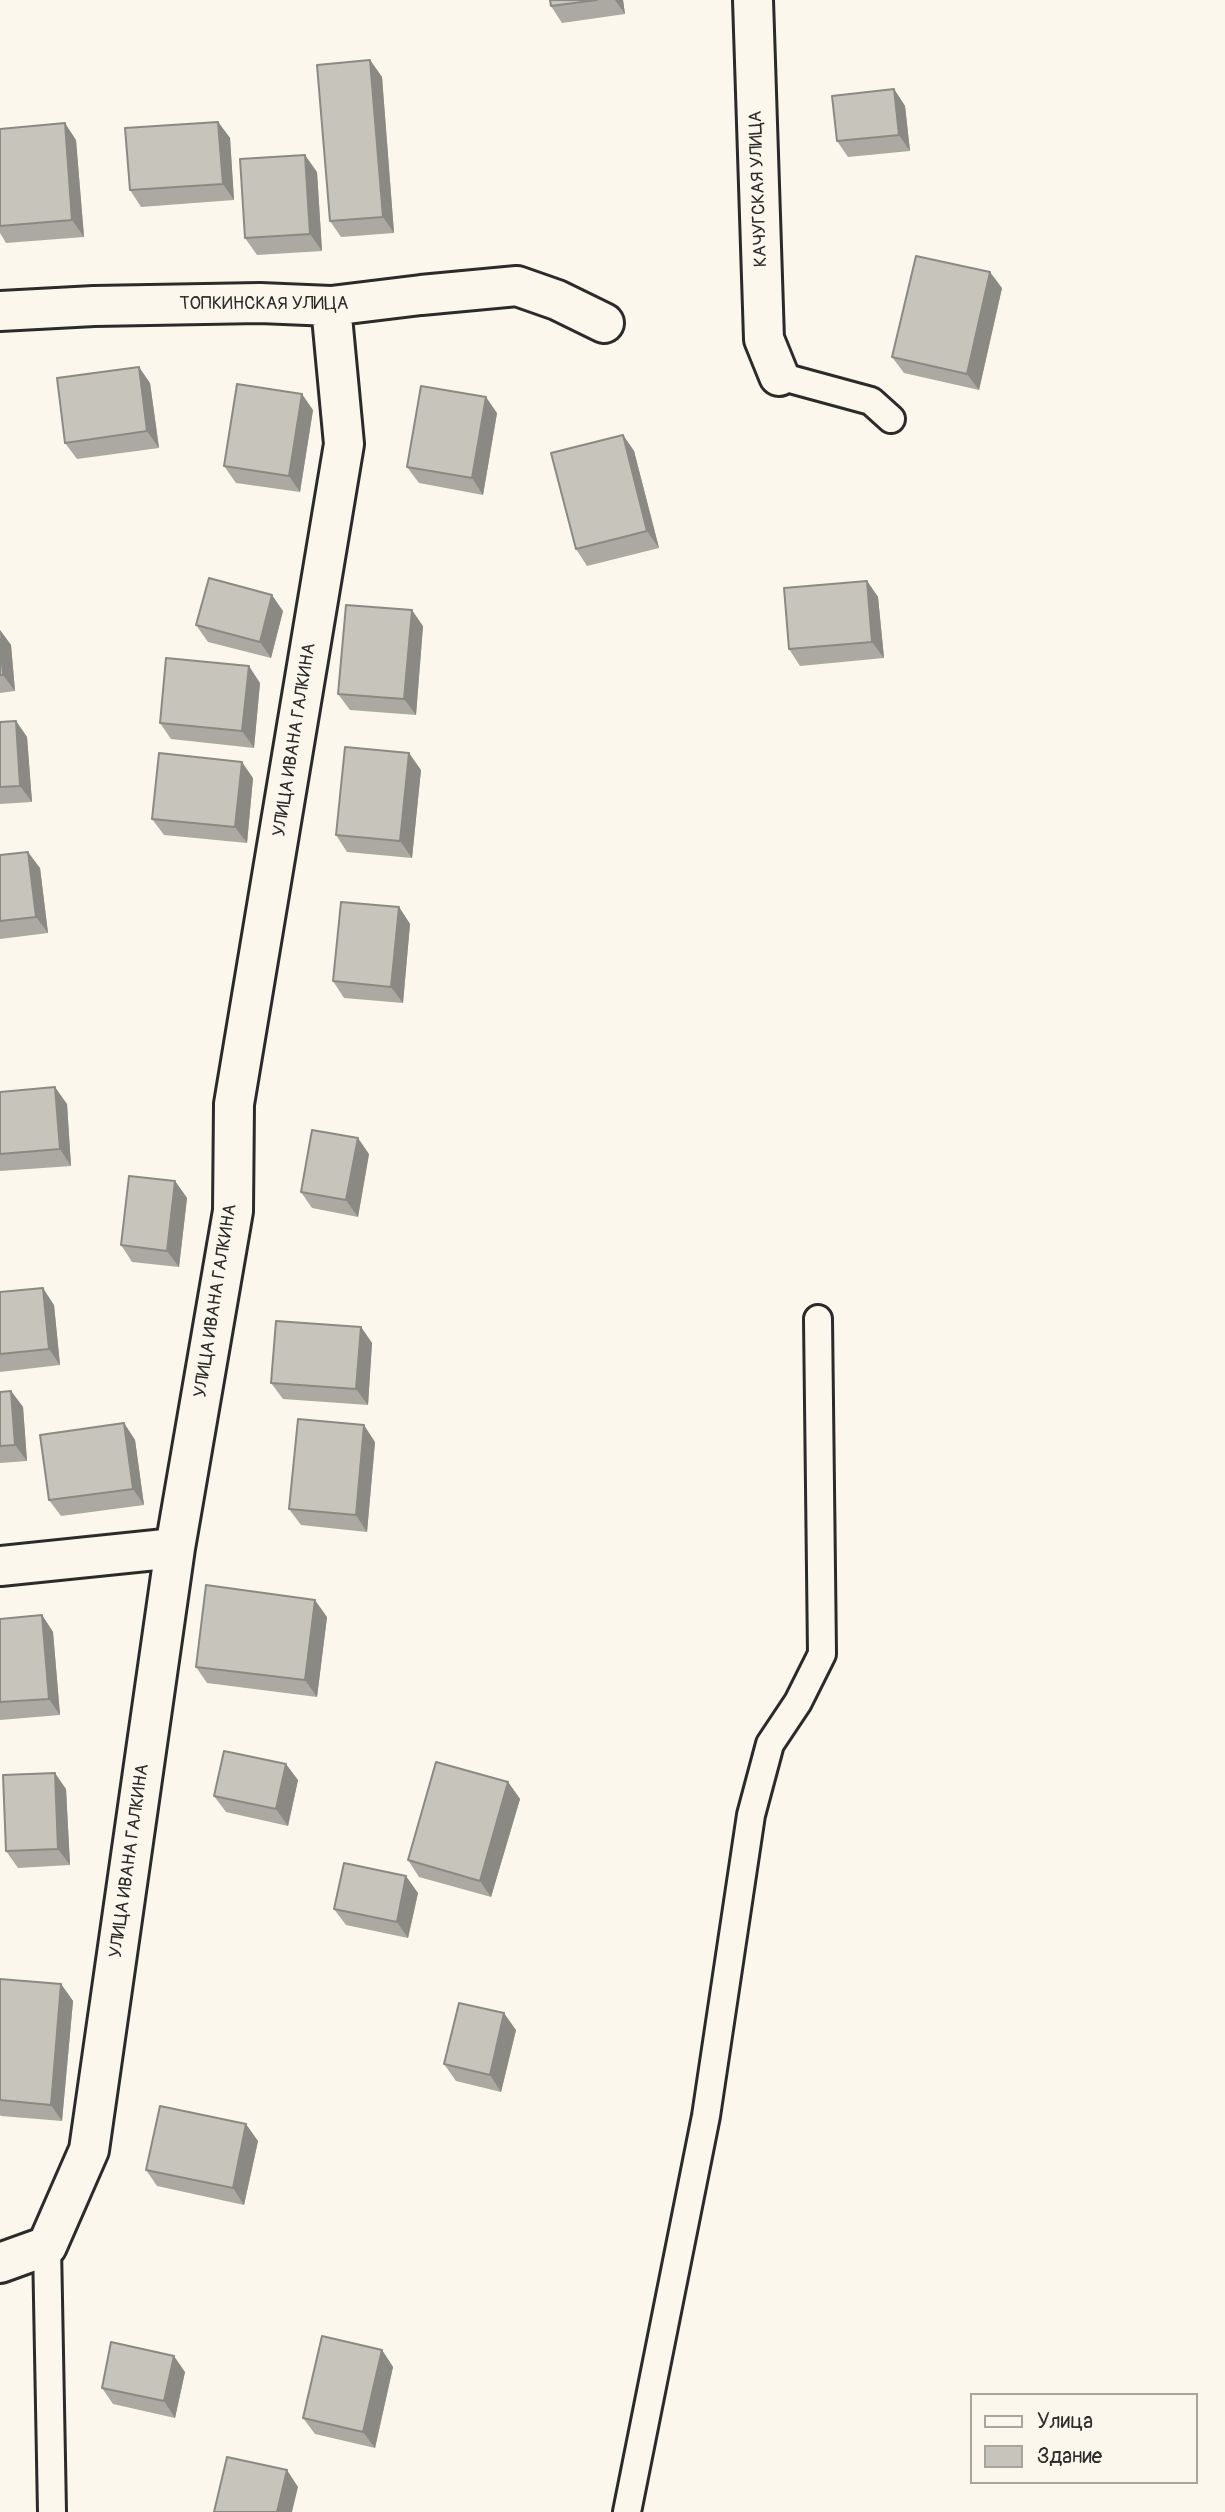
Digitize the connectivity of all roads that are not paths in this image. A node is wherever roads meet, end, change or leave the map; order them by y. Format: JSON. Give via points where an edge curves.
{"nodes":[{"id":1,"x":753,"y":0,"type":"edge"},
{"id":2,"x":331,"y":306,"type":"junction"},
{"id":3,"x":0,"y":311,"type":"edge"},
{"id":4,"x":604,"y":323,"type":"dead end"},
{"id":5,"x":779,"y":376,"type":"joint"},
{"id":6,"x":891,"y":419,"type":"dead end"},
{"id":7,"x":818,"y":1319,"type":"dead end"},
{"id":8,"x":176,"y":1548,"type":"junction"},
{"id":9,"x":0,"y":1566,"type":"edge"},
{"id":10,"x":47,"y":2246,"type":"junction"},
{"id":11,"x":0,"y":2263,"type":"edge"},
{"id":12,"x":52,"y":2512,"type":"edge"},
{"id":13,"x":627,"y":2512,"type":"edge"}],
"edges":[{"from":1,"to":5,"type":"street","name":"КАЧУГСКАЯ УЛИЦА","via":[[764,338]]},
{"from":2,"to":3,"type":"street","name":"ТОПКИНСКАЯ УЛИЦА","via":[[247,303]]},
{"from":2,"to":4,"type":"street","name":"ТОПКИНСКАЯ УЛИЦА","via":[[517,286]]},
{"from":2,"to":8,"type":"street","name":"УЛИЦА ИВАНА ГАЛКИНА","via":[[344,444],[234,1104],[233,1211]]},
{"from":5,"to":6,"type":"lane","via":[[871,401]]},
{"from":7,"to":13,"type":"lane","via":[[822,1654],[770,1744],[751,1815],[706,2116]]},
{"from":8,"to":9,"type":"street"},
{"from":8,"to":10,"type":"street","name":"УЛИЦА ИВАНА ГАЛКИНА","via":[[89,2150]]},
{"from":10,"to":11,"type":"street"},
{"from":10,"to":12,"type":"lane"}]}
